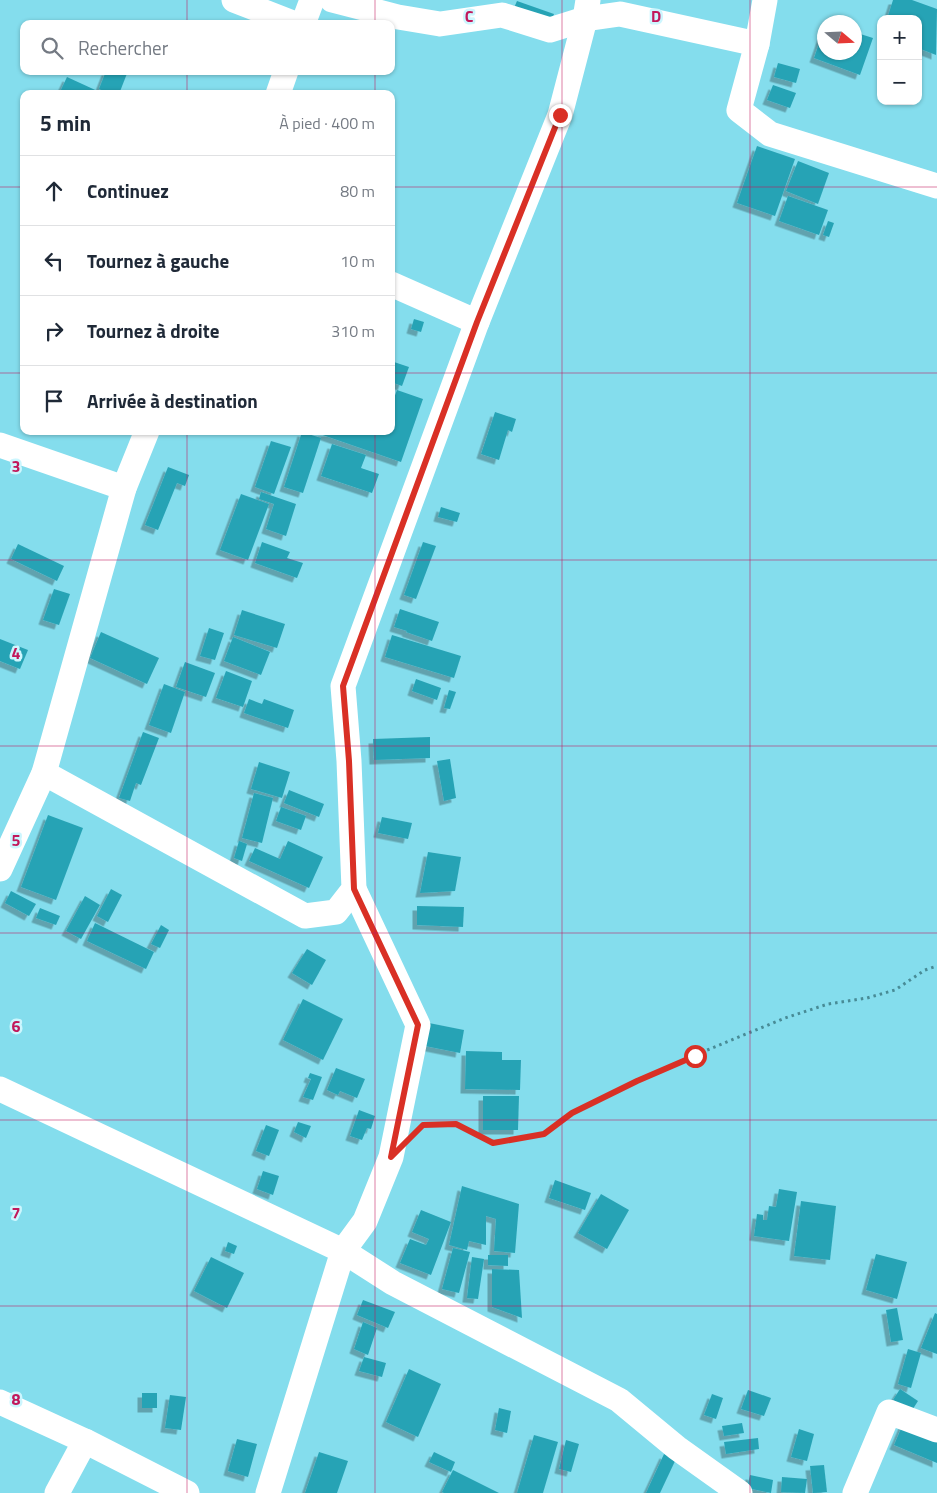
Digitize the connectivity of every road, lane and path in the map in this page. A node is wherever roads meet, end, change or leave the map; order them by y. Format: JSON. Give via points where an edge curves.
{"nodes":[{"id":1,"x":234,"y":0,"type":"edge"},
{"id":2,"x":312,"y":0,"type":"edge"},
{"id":3,"x":332,"y":0,"type":"edge"},
{"id":4,"x":766,"y":0,"type":"edge"},
{"id":5,"x":587,"y":10,"type":"edge"},
{"id":6,"x":285,"y":20,"type":"edge"},
{"id":7,"x":305,"y":20,"type":"edge"},
{"id":8,"x":757,"y":44,"type":"junction"},
{"id":9,"x":285,"y":75,"type":"edge"},
{"id":10,"x":279,"y":90,"type":"edge"},
{"id":11,"x":937,"y":186,"type":"edge"},
{"id":12,"x":395,"y":286,"type":"edge"},
{"id":13,"x":477,"y":322,"type":"junction"},
{"id":14,"x":145,"y":435,"type":"edge"},
{"id":15,"x":0,"y":445,"type":"edge"},
{"id":16,"x":124,"y":488,"type":"junction"},
{"id":17,"x":44,"y":773,"type":"junction"},
{"id":18,"x":0,"y":869,"type":"edge"},
{"id":19,"x":354,"y":889,"type":"junction"},
{"id":20,"x":937,"y":966,"type":"edge"},
{"id":21,"x":0,"y":1090,"type":"edge"},
{"id":22,"x":391,"y":1157,"type":"junction"},
{"id":23,"x":343,"y":1251,"type":"junction"},
{"id":24,"x":0,"y":1402,"type":"edge"},
{"id":25,"x":937,"y":1430,"type":"edge"},
{"id":26,"x":86,"y":1441,"type":"junction"},
{"id":27,"x":57,"y":1493,"type":"edge"},
{"id":28,"x":187,"y":1493,"type":"edge"},
{"id":29,"x":268,"y":1493,"type":"edge"},
{"id":30,"x":740,"y":1493,"type":"edge"},
{"id":31,"x":855,"y":1493,"type":"edge"}],
"edges":[{"from":1,"to":6,"type":"street"},
{"from":2,"to":7,"type":"street"},
{"from":3,"to":5,"type":"street","via":[[440,24],[502,15],[550,30]]},
{"from":4,"to":8,"type":"street"},
{"from":5,"to":8,"type":"street","via":[[620,14]]},
{"from":5,"to":13,"type":"street","via":[[560,115]]},
{"from":8,"to":11,"type":"street","via":[[739,110],[770,134]]},
{"from":9,"to":10,"type":"street"},
{"from":12,"to":13,"type":"street"},
{"from":13,"to":19,"type":"street","via":[[343,686]]},
{"from":14,"to":16,"type":"street"},
{"from":15,"to":16,"type":"street"},
{"from":16,"to":17,"type":"street"},
{"from":17,"to":18,"type":"street"},
{"from":17,"to":19,"type":"street","via":[[305,916],[336,912]]},
{"from":19,"to":22,"type":"street","via":[[418,1025]]},
{"from":20,"to":22,"type":"path","via":[[895,990],[828,1004],[704,1052],[572,1113],[544,1134],[493,1143],[456,1124],[423,1125]]},
{"from":21,"to":23,"type":"street"},
{"from":22,"to":23,"type":"street","via":[[365,1220]]},
{"from":23,"to":29,"type":"street"},
{"from":23,"to":30,"type":"street","via":[[393,1283],[619,1400],[677,1448]]},
{"from":24,"to":26,"type":"street"},
{"from":25,"to":31,"type":"street","via":[[889,1412]]},
{"from":26,"to":27,"type":"street"},
{"from":26,"to":28,"type":"street"}]}
